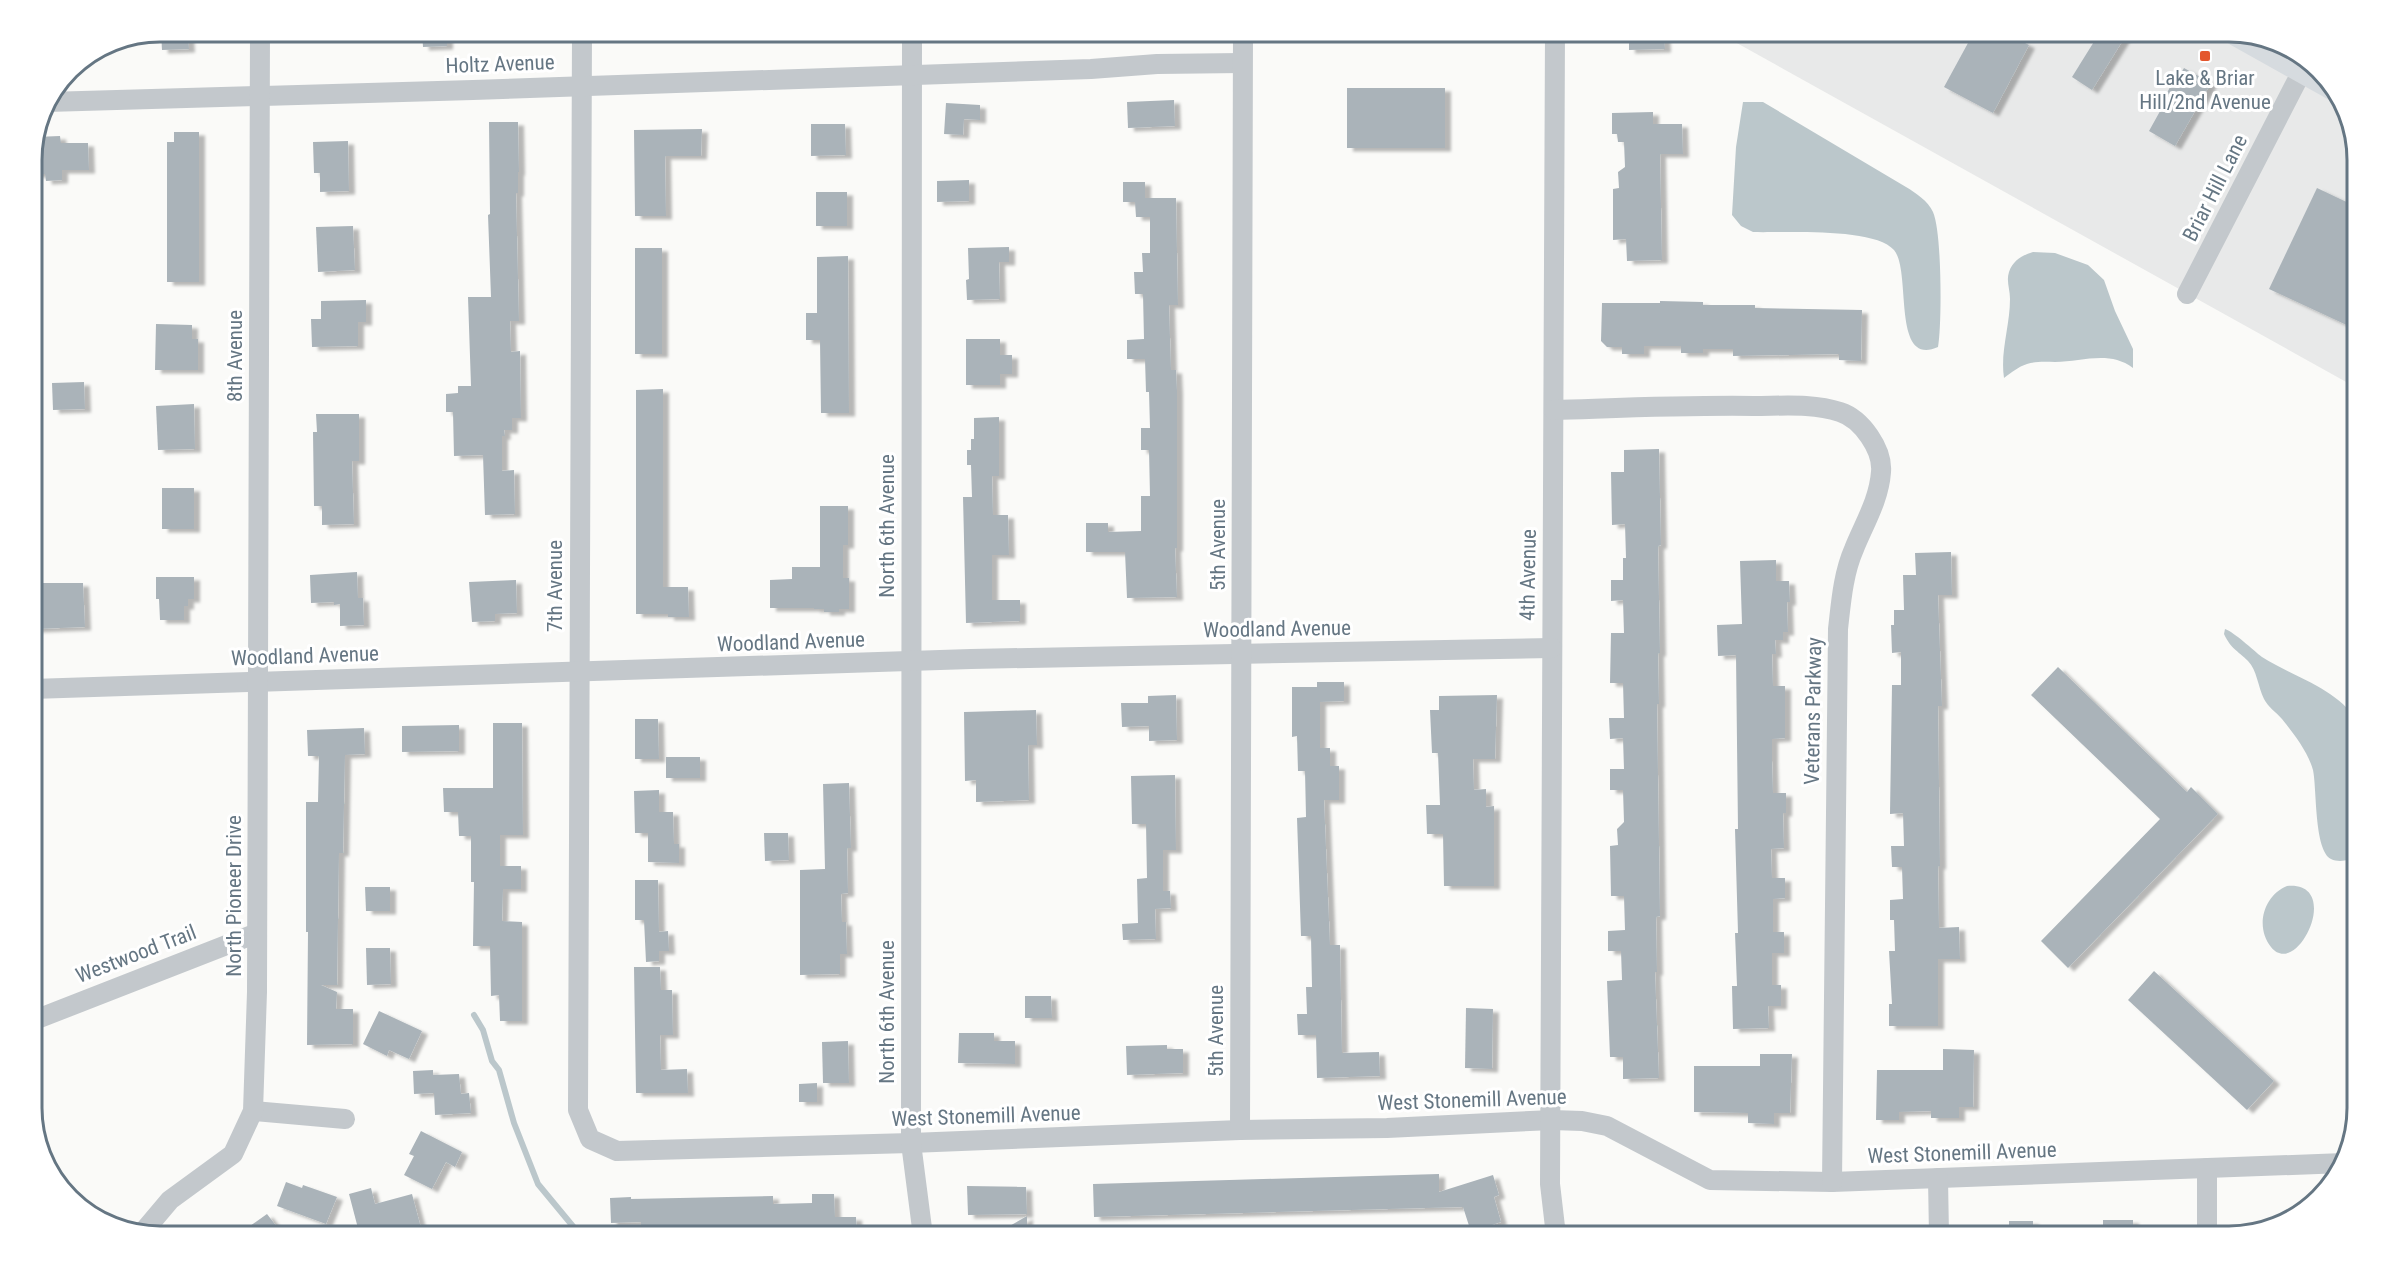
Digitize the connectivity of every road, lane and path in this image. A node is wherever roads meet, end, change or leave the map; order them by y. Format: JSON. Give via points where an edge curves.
{"nodes":[{"id":1,"x":260,"y":42,"type":"edge"},
{"id":2,"x":582,"y":42,"type":"edge"},
{"id":3,"x":912,"y":42,"type":"edge"},
{"id":4,"x":1243,"y":42,"type":"edge"},
{"id":5,"x":1555,"y":42,"type":"edge"},
{"id":6,"x":2260,"y":46,"type":"edge"},
{"id":7,"x":1242,"y":63,"type":"junction"},
{"id":8,"x":2302,"y":71,"type":"junction"},
{"id":9,"x":912,"y":74,"type":"junction"},
{"id":10,"x":2313,"y":77,"type":"edge"},
{"id":11,"x":582,"y":85,"type":"junction"},
{"id":12,"x":260,"y":96,"type":"junction"},
{"id":13,"x":58,"y":102,"type":"edge"},
{"id":14,"x":2187,"y":294,"type":"dead end"},
{"id":15,"x":1554,"y":410,"type":"junction"},
{"id":16,"x":1552,"y":648,"type":"junction"},
{"id":17,"x":1240,"y":654,"type":"junction"},
{"id":18,"x":910,"y":662,"type":"junction"},
{"id":19,"x":579,"y":673,"type":"junction"},
{"id":20,"x":258,"y":682,"type":"junction"},
{"id":21,"x":42,"y":689,"type":"edge"},
{"id":22,"x":257,"y":933,"type":"junction"},
{"id":23,"x":42,"y":1017,"type":"edge"},
{"id":24,"x":253,"y":1111,"type":"junction"},
{"id":25,"x":345,"y":1119,"type":"dead end"},
{"id":26,"x":1552,"y":1120,"type":"junction"},
{"id":27,"x":1240,"y":1130,"type":"junction"},
{"id":28,"x":590,"y":1138,"type":"joint"},
{"id":29,"x":910,"y":1143,"type":"junction"},
{"id":30,"x":2333,"y":1163,"type":"edge"},
{"id":31,"x":2207,"y":1168,"type":"junction"},
{"id":32,"x":1938,"y":1178,"type":"junction"},
{"id":33,"x":1832,"y":1182,"type":"junction"},
{"id":34,"x":149,"y":1225,"type":"edge"},
{"id":35,"x":922,"y":1226,"type":"edge"},
{"id":36,"x":1555,"y":1226,"type":"edge"},
{"id":37,"x":1939,"y":1226,"type":"edge"},
{"id":38,"x":2207,"y":1226,"type":"edge"}],
"edges":[{"from":1,"to":12,"type":"street","name":"8th Avenue"},
{"from":2,"to":11,"type":"street","name":"7th Avenue"},
{"from":3,"to":9,"type":"street","name":"North 6th Avenue"},
{"from":4,"to":7,"type":"street","name":"5th Avenue"},
{"from":5,"to":15,"type":"street","name":"4th Avenue"},
{"from":6,"to":8,"type":"main road"},
{"from":7,"to":9,"type":"street","name":"Holtz Avenue"},
{"from":7,"to":17,"type":"street","name":"5th Avenue"},
{"from":8,"to":10,"type":"main road"},
{"from":8,"to":14,"type":"street","name":"Briar Hill Lane"},
{"from":9,"to":11,"type":"street","name":"Holtz Avenue"},
{"from":9,"to":18,"type":"street","name":"North 6th Avenue"},
{"from":11,"to":12,"type":"street","name":"Holtz Avenue"},
{"from":11,"to":19,"type":"street","name":"7th Avenue"},
{"from":12,"to":13,"type":"street","name":"Holtz Avenue"},
{"from":12,"to":20,"type":"street","name":"8th Avenue"},
{"from":15,"to":16,"type":"street","name":"4th Avenue"},
{"from":15,"to":33,"type":"street","name":"Veterans Parkway","via":[[1812,406],[1842,412],[1861,427],[1877,449],[1881,471],[1878,487],[1853,550],[1838,629]]},
{"from":16,"to":17,"type":"street","name":"Woodland Avenue"},
{"from":16,"to":26,"type":"street","name":"4th Avenue"},
{"from":17,"to":18,"type":"street","name":"Woodland Avenue"},
{"from":17,"to":27,"type":"street","name":"5th Avenue"},
{"from":18,"to":19,"type":"street","name":"Woodland Avenue"},
{"from":18,"to":29,"type":"street","name":"North 6th Avenue"},
{"from":19,"to":20,"type":"street","name":"Woodland Avenue"},
{"from":19,"to":28,"type":"street","name":"7th Avenue","via":[[578,1110]]},
{"from":20,"to":21,"type":"street","name":"Woodland Avenue"},
{"from":20,"to":22,"type":"street","name":"North Pioneer Drive"},
{"from":22,"to":23,"type":"street","name":"Westwood Trail"},
{"from":22,"to":24,"type":"street","name":"North Pioneer Drive"},
{"from":24,"to":25,"type":"street"},
{"from":24,"to":34,"type":"street","name":"North Pioneer Drive","via":[[233,1154],[170,1200]]},
{"from":26,"to":27,"type":"street","name":"West Stonemill Avenue"},
{"from":26,"to":33,"type":"street","name":"West Stonemill Avenue","via":[[1582,1120],[1607,1126],[1710,1180]]},
{"from":26,"to":36,"type":"street","name":"4th Avenue","via":[[1550,1184]]},
{"from":27,"to":29,"type":"street","name":"West Stonemill Avenue"},
{"from":28,"to":29,"type":"street","name":"West Stonemill Avenue","via":[[617,1151]]},
{"from":29,"to":35,"type":"street","name":"North 6th Avenue"},
{"from":30,"to":31,"type":"street","name":"West Stonemill Avenue"},
{"from":31,"to":32,"type":"street","name":"West Stonemill Avenue"},
{"from":31,"to":38,"type":"street"},
{"from":32,"to":33,"type":"street","name":"West Stonemill Avenue"},
{"from":32,"to":37,"type":"street"}]}
